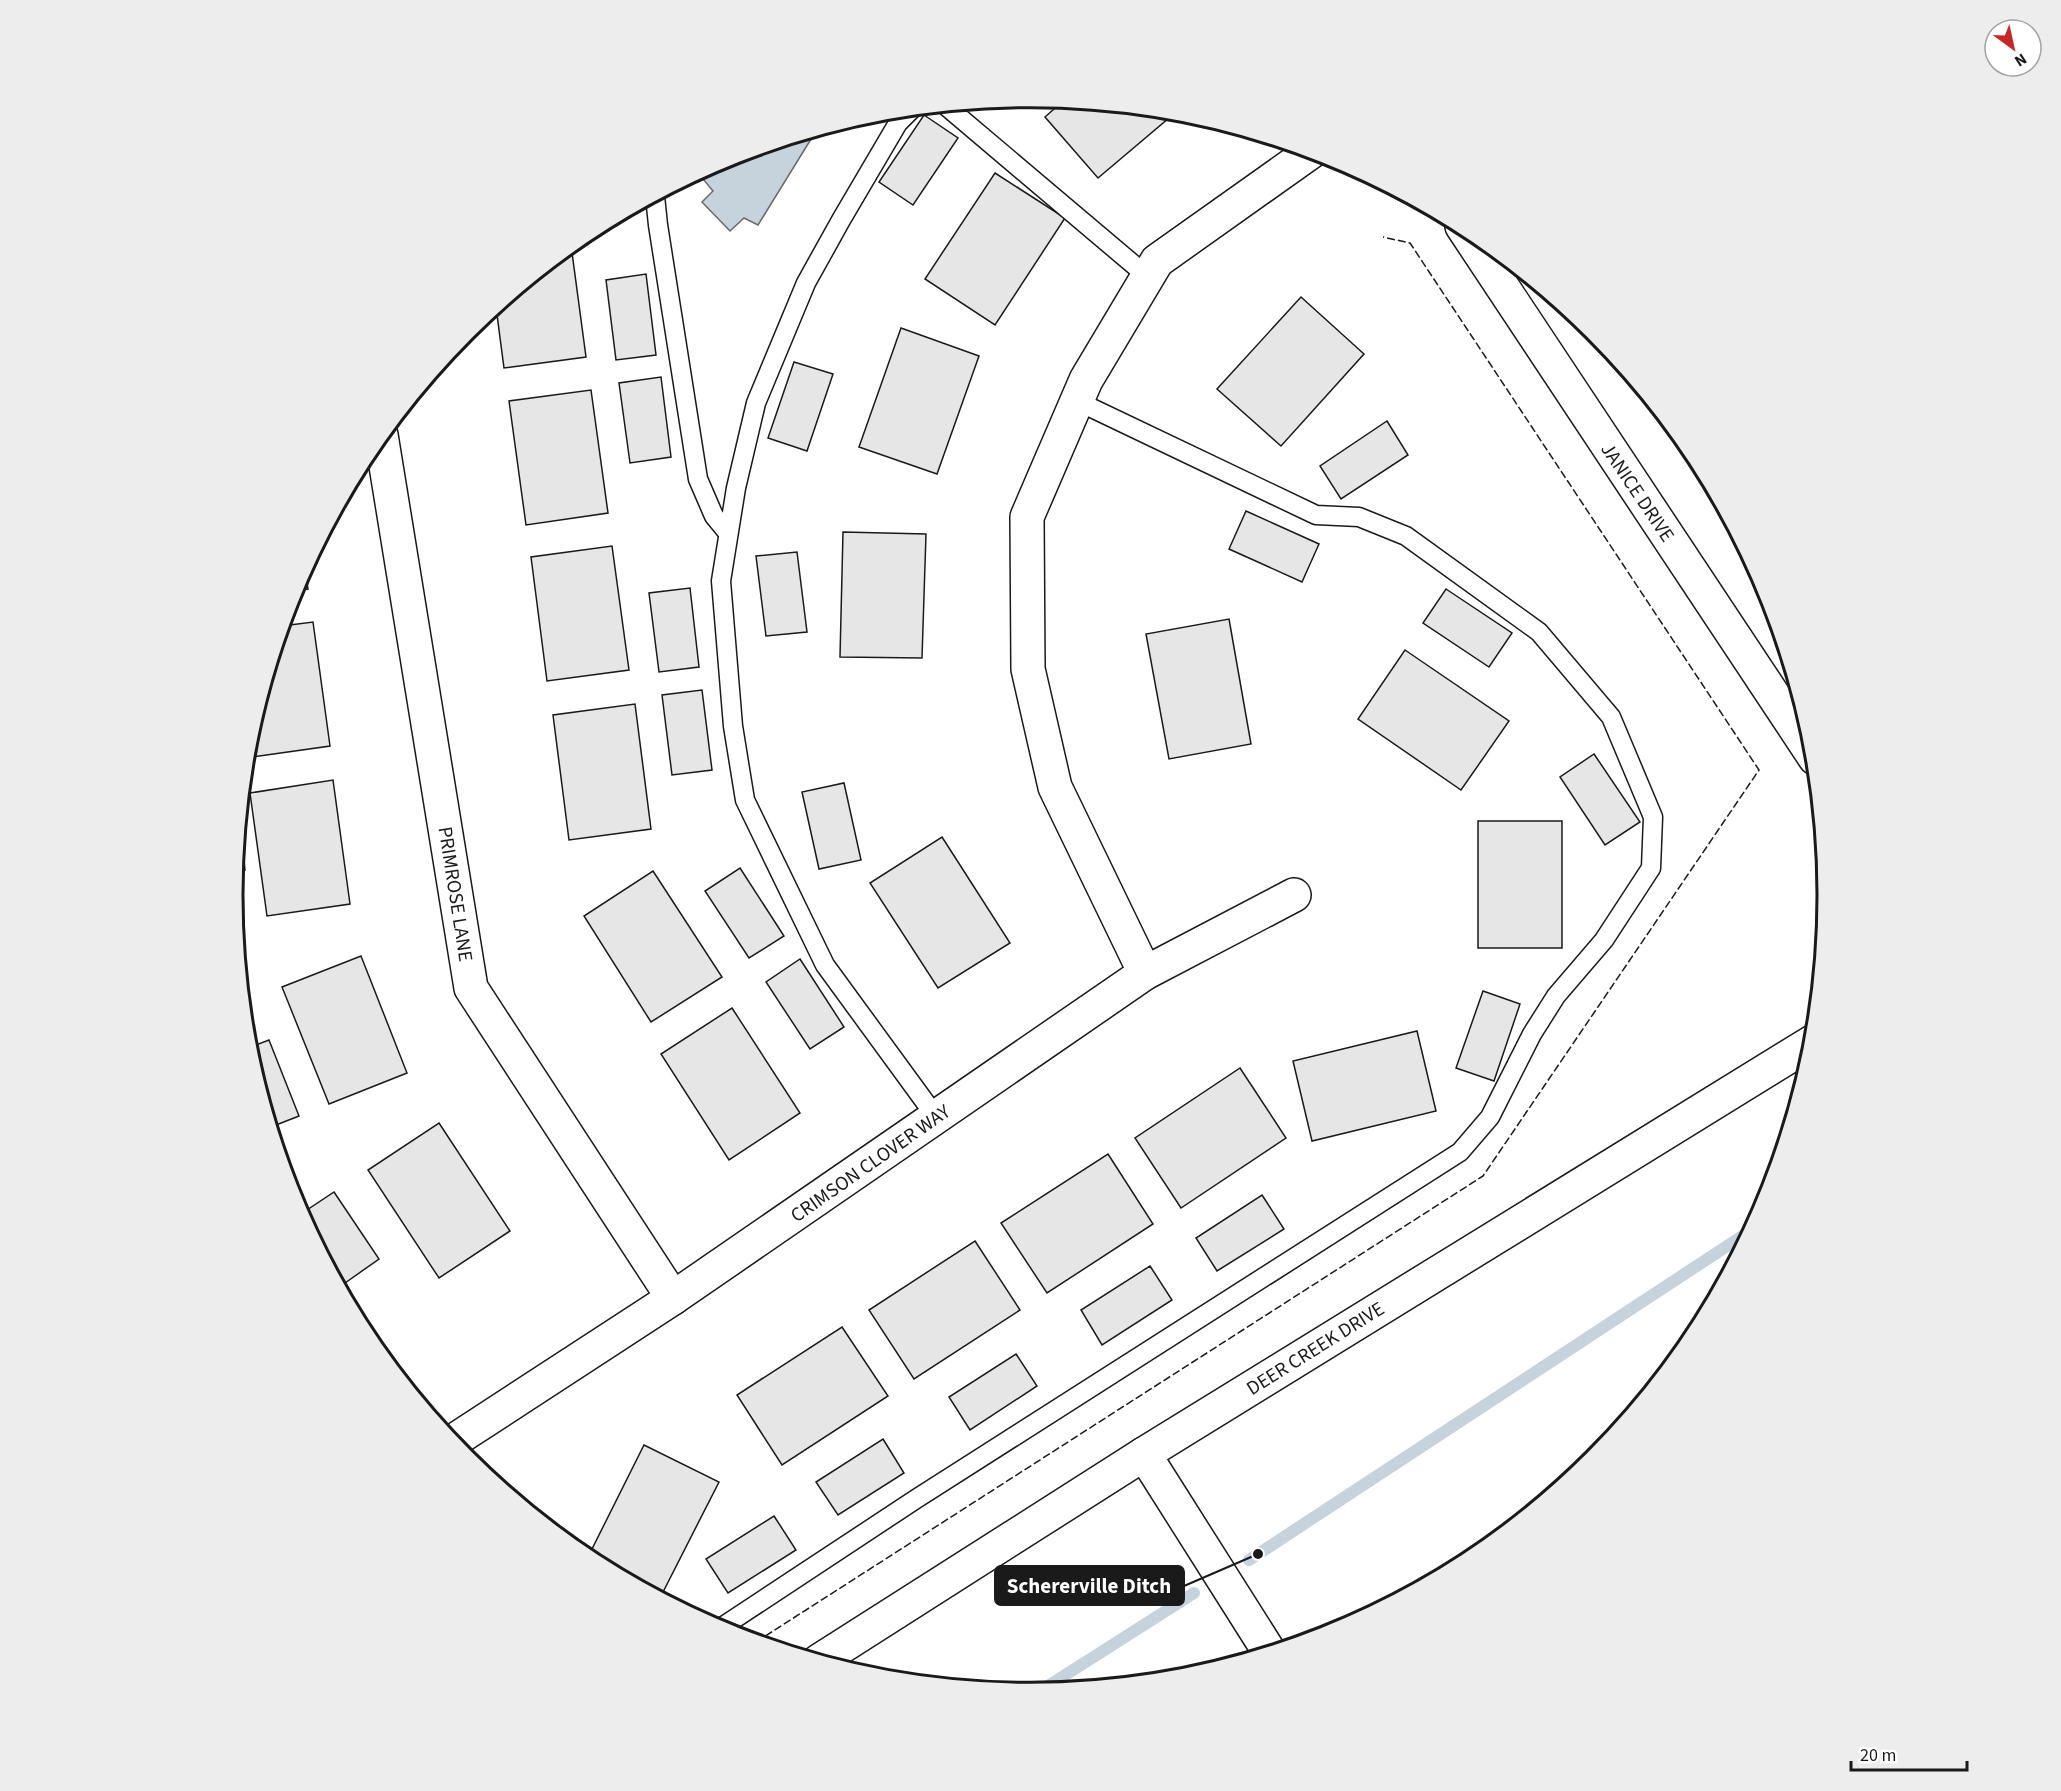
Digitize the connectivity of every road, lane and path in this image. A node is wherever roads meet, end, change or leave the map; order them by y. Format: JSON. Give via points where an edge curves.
{"nodes":[{"id":1,"x":954,"y":112,"type":"edge"},
{"id":2,"x":902,"y":119,"type":"edge"},
{"id":3,"x":1303,"y":157,"type":"edge"},
{"id":4,"x":656,"y":203,"type":"edge"},
{"id":5,"x":1476,"y":246,"type":"edge"},
{"id":6,"x":1148,"y":276,"type":"junction"},
{"id":7,"x":1077,"y":401,"type":"junction"},
{"id":8,"x":383,"y":448,"type":"edge"},
{"id":9,"x":728,"y":533,"type":"junction"},
{"id":10,"x":1802,"y":739,"type":"edge"},
{"id":11,"x":1294,"y":895,"type":"dead end"},
{"id":12,"x":1145,"y":973,"type":"junction"},
{"id":13,"x":1803,"y":1048,"type":"edge"},
{"id":14,"x":936,"y":1117,"type":"junction"},
{"id":15,"x":673,"y":1298,"type":"junction"},
{"id":16,"x":460,"y":1437,"type":"edge"},
{"id":17,"x":1144,"y":1454,"type":"junction"},
{"id":18,"x":728,"y":1623,"type":"edge"},
{"id":19,"x":1266,"y":1646,"type":"edge"},
{"id":20,"x":827,"y":1656,"type":"edge"}],
"edges":[{"from":1,"to":6,"type":"lane"},
{"from":2,"to":9,"type":"lane","via":[[806,283],[756,404]]},
{"from":3,"to":6,"type":"street","via":[[1157,261]]},
{"from":4,"to":9,"type":"lane","via":[[698,479],[714,516]]},
{"from":5,"to":10,"type":"street","name":"JANICE DRIVE"},
{"from":6,"to":7,"type":"street"},
{"from":7,"to":12,"type":"street","via":[[1027,517],[1028,669],[1054,787]]},
{"from":7,"to":18,"type":"lane","via":[[1316,515],[1359,518],[1406,536],[1539,632],[1611,717],[1653,818],[1651,868],[1604,940],[1556,996],[1490,1117],[1460,1152]]},
{"from":8,"to":15,"type":"street","name":"PRIMROSE LANE","via":[[471,988]]},
{"from":9,"to":14,"type":"lane","via":[[721,581],[733,726],[744,800],[825,965]]},
{"from":11,"to":12,"type":"street","name":"CRIMSON CLOVER WAY"},
{"from":12,"to":14,"type":"street","name":"CRIMSON CLOVER WAY"},
{"from":13,"to":17,"type":"street","name":"DEER CREEK DRIVE"},
{"from":14,"to":15,"type":"street","name":"CRIMSON CLOVER WAY"},
{"from":15,"to":16,"type":"street","name":"CRIMSON CLOVER WAY"},
{"from":17,"to":19,"type":"street"},
{"from":17,"to":20,"type":"street","name":"DEER CREEK DRIVE"}]}
